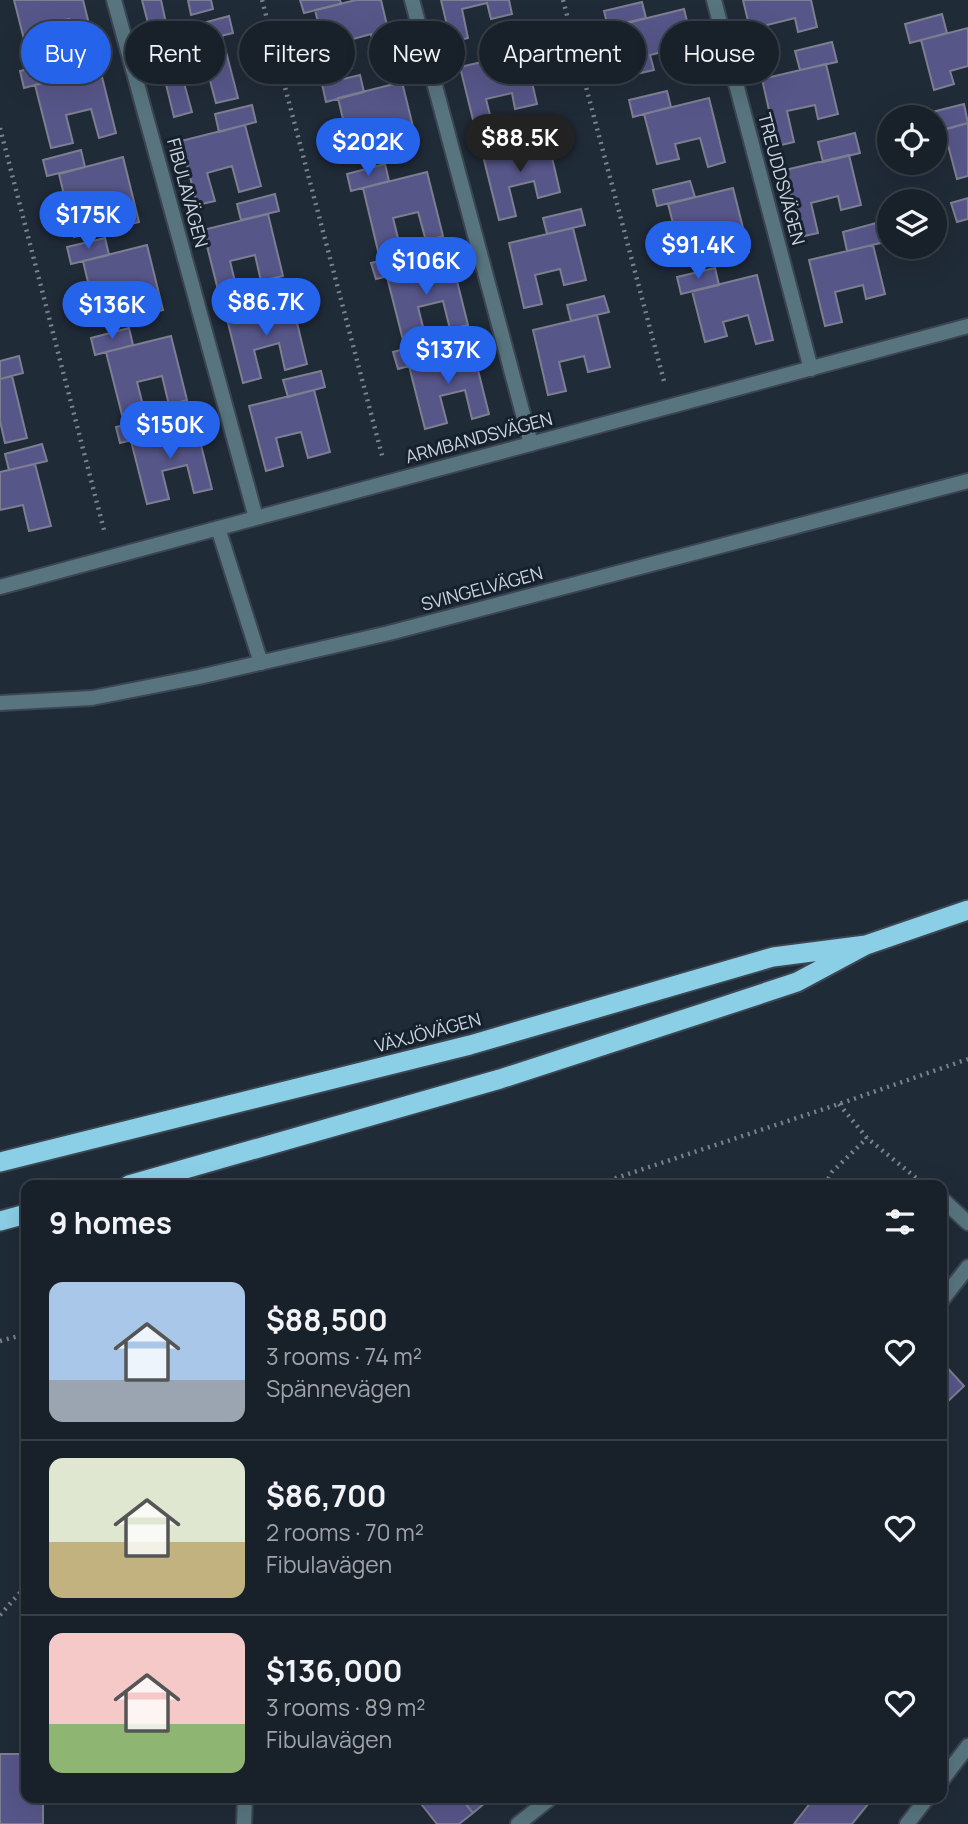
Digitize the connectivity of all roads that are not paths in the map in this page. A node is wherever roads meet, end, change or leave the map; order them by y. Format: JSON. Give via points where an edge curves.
{"nodes":[{"id":1,"x":114,"y":0,"type":"edge"},
{"id":2,"x":412,"y":0,"type":"edge"},
{"id":3,"x":714,"y":0,"type":"edge"},
{"id":4,"x":968,"y":326,"type":"edge"},
{"id":5,"x":811,"y":369,"type":"junction"},
{"id":6,"x":531,"y":444,"type":"junction"},
{"id":7,"x":968,"y":481,"type":"edge"},
{"id":8,"x":256,"y":518,"type":"junction"},
{"id":9,"x":218,"y":528,"type":"junction"},
{"id":10,"x":0,"y":587,"type":"edge"},
{"id":11,"x":261,"y":663,"type":"junction"},
{"id":12,"x":0,"y":703,"type":"edge"},
{"id":13,"x":968,"y":910,"type":"edge"},
{"id":14,"x":866,"y":945,"type":"junction"},
{"id":15,"x":0,"y":1162,"type":"edge"},
{"id":16,"x":146,"y":1180,"type":"edge"},
{"id":17,"x":947,"y":1204,"type":"edge"},
{"id":18,"x":21,"y":1216,"type":"edge"},
{"id":19,"x":0,"y":1222,"type":"edge"},
{"id":20,"x":968,"y":1223,"type":"edge"},
{"id":21,"x":968,"y":1267,"type":"edge"},
{"id":22,"x":947,"y":1294,"type":"edge"},
{"id":23,"x":968,"y":1746,"type":"edge"},
{"id":24,"x":947,"y":1773,"type":"edge"},
{"id":25,"x":245,"y":1803,"type":"edge"},
{"id":26,"x":544,"y":1803,"type":"edge"},
{"id":27,"x":923,"y":1803,"type":"edge"},
{"id":28,"x":244,"y":1824,"type":"edge"},
{"id":29,"x":518,"y":1824,"type":"edge"},
{"id":30,"x":907,"y":1824,"type":"edge"}],
"edges":[{"from":1,"to":8,"type":"street","name":"FIBULAVÄGEN"},
{"from":2,"to":6,"type":"street"},
{"from":3,"to":5,"type":"street","name":"TREUDDSVÄGEN"},
{"from":4,"to":5,"type":"street","name":"ARMBANDSVÄGEN"},
{"from":5,"to":6,"type":"street","name":"ARMBANDSVÄGEN"},
{"from":6,"to":8,"type":"street","name":"ARMBANDSVÄGEN"},
{"from":7,"to":11,"type":"street","name":"SVINGELVÄGEN"},
{"from":8,"to":9,"type":"street","name":"ARMBANDSVÄGEN"},
{"from":9,"to":10,"type":"street","name":"ARMBANDSVÄGEN"},
{"from":9,"to":11,"type":"street"},
{"from":11,"to":12,"type":"street","name":"SVINGELVÄGEN","via":[[92,698]]},
{"from":13,"to":14,"type":"highway","name":"VÄXJÖVÄGEN"},
{"from":14,"to":15,"type":"highway","name":"VÄXJÖVÄGEN","via":[[773,957],[470,1045]]},
{"from":14,"to":16,"type":"highway","name":"VÄXJÖVÄGEN","via":[[797,982],[551,1063]]},
{"from":17,"to":20,"type":"street"},
{"from":18,"to":19,"type":"highway"},
{"from":21,"to":22,"type":"street"},
{"from":23,"to":24,"type":"street"},
{"from":25,"to":28,"type":"street"},
{"from":26,"to":29,"type":"street"},
{"from":27,"to":30,"type":"street"}]}
